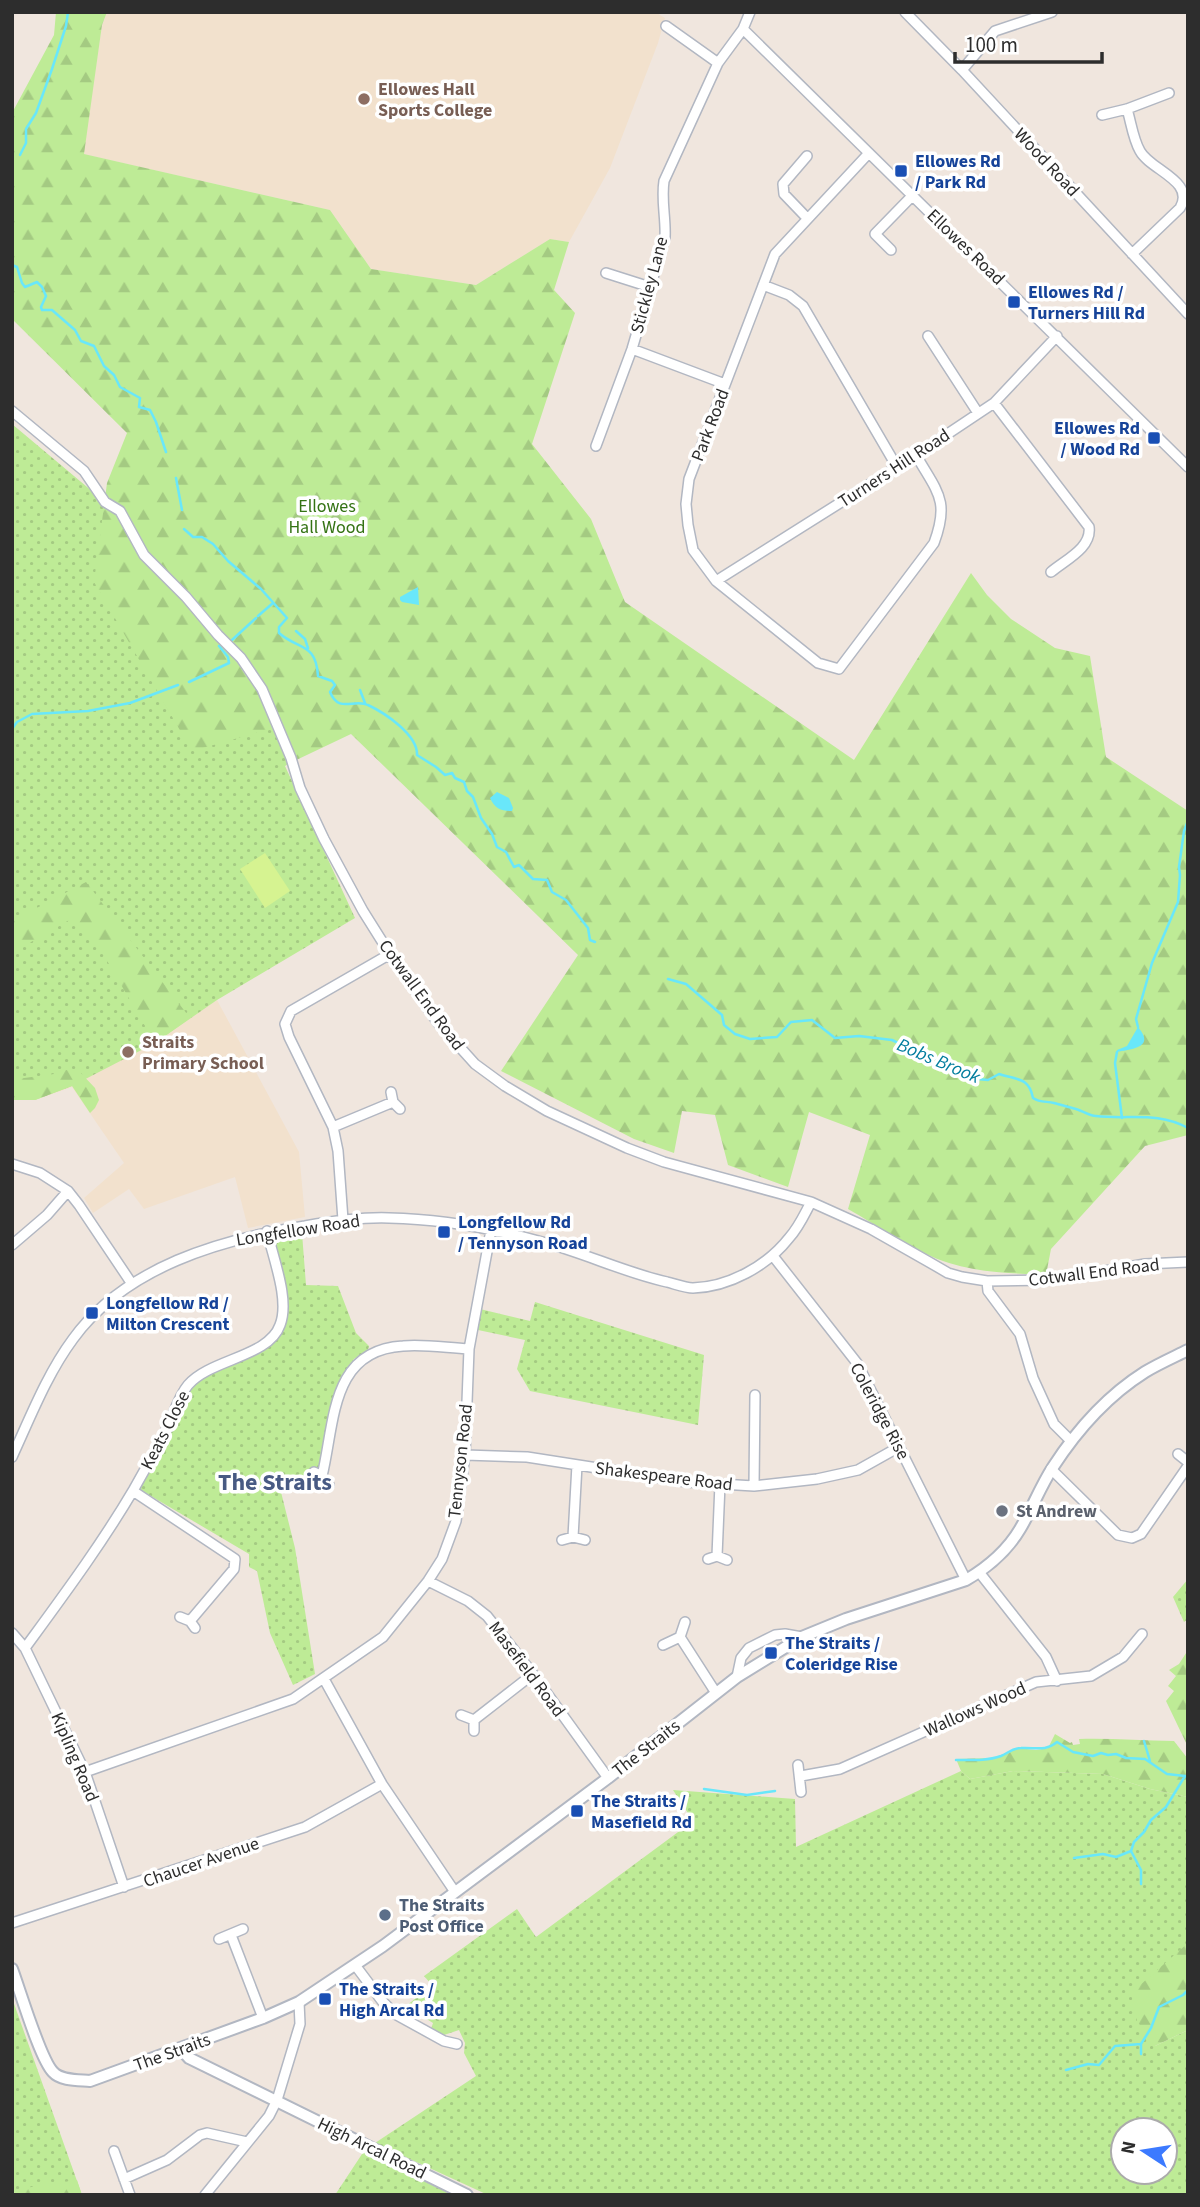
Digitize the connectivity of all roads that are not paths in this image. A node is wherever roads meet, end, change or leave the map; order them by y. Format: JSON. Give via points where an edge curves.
{"nodes":[{"id":1,"x":750,"y":12,"type":"edge"},
{"id":2,"x":905,"y":12,"type":"edge"},
{"id":3,"x":1052,"y":12,"type":"edge"},
{"id":4,"x":666,"y":26,"type":"dead end"},
{"id":5,"x":743,"y":29,"type":"junction"},
{"id":6,"x":718,"y":63,"type":"junction"},
{"id":7,"x":962,"y":70,"type":"junction"},
{"id":8,"x":1169,"y":93,"type":"dead end"},
{"id":9,"x":1127,"y":109,"type":"junction"},
{"id":10,"x":1102,"y":115,"type":"dead end"},
{"id":11,"x":869,"y":153,"type":"junction"},
{"id":12,"x":807,"y":156,"type":"dead end"},
{"id":13,"x":913,"y":195,"type":"junction"},
{"id":14,"x":807,"y":218,"type":"junction"},
{"id":15,"x":891,"y":250,"type":"dead end"},
{"id":16,"x":1132,"y":254,"type":"junction"},
{"id":17,"x":606,"y":273,"type":"dead end"},
{"id":18,"x":763,"y":285,"type":"junction"},
{"id":19,"x":650,"y":287,"type":"junction"},
{"id":20,"x":1188,"y":314,"type":"edge"},
{"id":21,"x":928,"y":336,"type":"dead end"},
{"id":22,"x":1057,"y":336,"type":"junction"},
{"id":23,"x":632,"y":349,"type":"junction"},
{"id":24,"x":725,"y":384,"type":"junction"},
{"id":25,"x":994,"y":403,"type":"junction"},
{"id":26,"x":12,"y":411,"type":"edge"},
{"id":27,"x":978,"y":413,"type":"junction"},
{"id":28,"x":596,"y":446,"type":"dead end"},
{"id":29,"x":916,"y":455,"type":"junction"},
{"id":30,"x":897,"y":467,"type":"junction"},
{"id":31,"x":1188,"y":467,"type":"edge"},
{"id":32,"x":1051,"y":572,"type":"dead end"},
{"id":33,"x":716,"y":581,"type":"junction"},
{"id":34,"x":390,"y":954,"type":"junction"},
{"id":35,"x":395,"y":1101,"type":"dead end"},
{"id":36,"x":333,"y":1127,"type":"junction"},
{"id":37,"x":12,"y":1164,"type":"edge"},
{"id":38,"x":68,"y":1191,"type":"junction"},
{"id":39,"x":811,"y":1202,"type":"junction"},
{"id":40,"x":343,"y":1220,"type":"junction"},
{"id":41,"x":491,"y":1230,"type":"junction"},
{"id":42,"x":267,"y":1231,"type":"junction"},
{"id":43,"x":12,"y":1245,"type":"edge"},
{"id":44,"x":773,"y":1256,"type":"junction"},
{"id":45,"x":1188,"y":1262,"type":"edge"},
{"id":46,"x":987,"y":1282,"type":"junction"},
{"id":47,"x":132,"y":1284,"type":"junction"},
{"id":48,"x":469,"y":1349,"type":"junction"},
{"id":49,"x":1188,"y":1350,"type":"edge"},
{"id":50,"x":755,"y":1395,"type":"dead end"},
{"id":51,"x":1071,"y":1441,"type":"junction"},
{"id":52,"x":899,"y":1447,"type":"junction"},
{"id":53,"x":1178,"y":1454,"type":"dead end"},
{"id":54,"x":465,"y":1455,"type":"junction"},
{"id":55,"x":12,"y":1457,"type":"edge"},
{"id":56,"x":1188,"y":1464,"type":"edge"},
{"id":57,"x":577,"y":1465,"type":"junction"},
{"id":58,"x":1051,"y":1469,"type":"junction"},
{"id":59,"x":720,"y":1484,"type":"junction"},
{"id":60,"x":329,"y":1485,"type":"dead end"},
{"id":61,"x":754,"y":1486,"type":"junction"},
{"id":62,"x":133,"y":1491,"type":"junction"},
{"id":63,"x":573,"y":1537,"type":"junction"},
{"id":64,"x":562,"y":1540,"type":"dead end"},
{"id":65,"x":585,"y":1540,"type":"dead end"},
{"id":66,"x":727,"y":1560,"type":"dead end"},
{"id":67,"x":979,"y":1572,"type":"junction"},
{"id":68,"x":966,"y":1580,"type":"junction"},
{"id":69,"x":428,"y":1581,"type":"junction"},
{"id":70,"x":180,"y":1617,"type":"dead end"},
{"id":71,"x":685,"y":1622,"type":"dead end"},
{"id":72,"x":12,"y":1633,"type":"edge"},
{"id":73,"x":1142,"y":1634,"type":"dead end"},
{"id":74,"x":680,"y":1637,"type":"junction"},
{"id":75,"x":802,"y":1637,"type":"junction"},
{"id":76,"x":663,"y":1645,"type":"dead end"},
{"id":77,"x":25,"y":1648,"type":"junction"},
{"id":78,"x":533,"y":1674,"type":"junction"},
{"id":79,"x":737,"y":1677,"type":"junction"},
{"id":80,"x":324,"y":1679,"type":"junction"},
{"id":81,"x":1057,"y":1681,"type":"junction"},
{"id":82,"x":716,"y":1693,"type":"junction"},
{"id":83,"x":461,"y":1715,"type":"dead end"},
{"id":84,"x":798,"y":1765,"type":"dead end"},
{"id":85,"x":85,"y":1772,"type":"junction"},
{"id":86,"x":800,"y":1776,"type":"junction"},
{"id":87,"x":608,"y":1778,"type":"junction"},
{"id":88,"x":382,"y":1784,"type":"junction"},
{"id":89,"x":801,"y":1792,"type":"dead end"},
{"id":90,"x":124,"y":1888,"type":"junction"},
{"id":91,"x":455,"y":1892,"type":"junction"},
{"id":92,"x":12,"y":1923,"type":"edge"},
{"id":93,"x":243,"y":1929,"type":"dead end"},
{"id":94,"x":231,"y":1935,"type":"junction"},
{"id":95,"x":219,"y":1939,"type":"dead end"},
{"id":96,"x":355,"y":1965,"type":"junction"},
{"id":97,"x":12,"y":1969,"type":"edge"},
{"id":98,"x":299,"y":2002,"type":"junction"},
{"id":99,"x":263,"y":2018,"type":"junction"},
{"id":100,"x":457,"y":2044,"type":"dead end"},
{"id":101,"x":181,"y":2049,"type":"junction"},
{"id":102,"x":277,"y":2100,"type":"junction"},
{"id":103,"x":247,"y":2142,"type":"junction"},
{"id":104,"x":114,"y":2151,"type":"dead end"},
{"id":105,"x":124,"y":2179,"type":"junction"},
{"id":106,"x":130,"y":2195,"type":"edge"},
{"id":107,"x":205,"y":2195,"type":"edge"},
{"id":108,"x":467,"y":2195,"type":"edge"}],
"edges":[{"from":1,"to":5,"type":"street","name":"Stickley Lane"},
{"from":2,"to":7,"type":"street","name":"Wood Road"},
{"from":3,"to":7,"type":"street","via":[[995,31]]},
{"from":4,"to":6,"type":"street"},
{"from":5,"to":6,"type":"street","name":"Stickley Lane"},
{"from":5,"to":11,"type":"street","name":"Ellowes Road"},
{"from":6,"to":19,"type":"street","name":"Stickley Lane","via":[[664,181],[665,237]]},
{"from":7,"to":16,"type":"street","name":"Wood Road"},
{"from":8,"to":9,"type":"street"},
{"from":9,"to":10,"type":"street"},
{"from":9,"to":16,"type":"street","via":[[1141,153],[1184,192],[1181,208]]},
{"from":11,"to":13,"type":"street","name":"Ellowes Road"},
{"from":11,"to":14,"type":"street","name":"Park Road"},
{"from":12,"to":14,"type":"street","via":[[783,184],[784,194]]},
{"from":13,"to":15,"type":"street","via":[[875,234]]},
{"from":13,"to":22,"type":"street","name":"Ellowes Road"},
{"from":14,"to":18,"type":"street","name":"Park Road","via":[[775,254]]},
{"from":16,"to":20,"type":"street","name":"Wood Road"},
{"from":17,"to":19,"type":"street"},
{"from":18,"to":24,"type":"street","name":"Park Road"},
{"from":18,"to":30,"type":"street","via":[[803,306]]},
{"from":19,"to":23,"type":"street","name":"Stickley Lane"},
{"from":21,"to":27,"type":"street"},
{"from":22,"to":25,"type":"street","name":"Turners Hill Road"},
{"from":22,"to":31,"type":"street","name":"Ellowes Road"},
{"from":23,"to":24,"type":"street"},
{"from":23,"to":28,"type":"street","name":"Stickley Lane"},
{"from":24,"to":33,"type":"street","name":"Park Road","via":[[689,480],[686,504],[693,550]]},
{"from":25,"to":27,"type":"street","name":"Turners Hill Road"},
{"from":25,"to":32,"type":"street","via":[[1089,527],[1088,542]]},
{"from":26,"to":34,"type":"street","name":"Cotwall End Road","via":[[84,471],[105,502],[120,511],[144,555],[241,658],[262,689],[324,839]]},
{"from":27,"to":29,"type":"street","name":"Turners Hill Road"},
{"from":29,"to":30,"type":"street","name":"Turners Hill Road"},
{"from":29,"to":33,"type":"street","name":"Park Road","via":[[942,501],[940,527],[934,543],[839,669],[818,663]]},
{"from":30,"to":33,"type":"street","name":"Turners Hill Road"},
{"from":34,"to":36,"type":"street","via":[[291,1012],[285,1024]]},
{"from":34,"to":39,"type":"street","name":"Cotwall End Road","via":[[438,1023],[475,1064],[547,1111],[664,1162]]},
{"from":35,"to":36,"type":"street"},
{"from":36,"to":40,"type":"street"},
{"from":37,"to":38,"type":"street","via":[[40,1173]]},
{"from":38,"to":43,"type":"street"},
{"from":38,"to":47,"type":"street"},
{"from":39,"to":44,"type":"street","name":"Longfellow Road","via":[[790,1238]]},
{"from":39,"to":46,"type":"street","name":"Cotwall End Road","via":[[871,1229],[948,1273]]},
{"from":40,"to":41,"type":"street","name":"Longfellow Road","via":[[389,1217]]},
{"from":40,"to":42,"type":"street","name":"Longfellow Road"},
{"from":41,"to":44,"type":"street","name":"Longfellow Road","via":[[691,1288],[726,1283]]},
{"from":41,"to":48,"type":"street","name":"Tennyson Road"},
{"from":42,"to":47,"type":"street","name":"Longfellow Road","via":[[224,1242]]},
{"from":42,"to":62,"type":"street","name":"Keats Close","via":[[283,1300],[278,1331],[255,1349],[192,1380]]},
{"from":44,"to":52,"type":"street","name":"Coleridge Rise","via":[[857,1363]]},
{"from":45,"to":46,"type":"street","name":"Cotwall End Road","via":[[1146,1264],[1053,1280]]},
{"from":46,"to":51,"type":"street","via":[[988,1291],[1020,1334],[1054,1424]]},
{"from":47,"to":55,"type":"street","name":"Longfellow Road","via":[[73,1339]]},
{"from":48,"to":54,"type":"street","name":"Tennyson Road"},
{"from":48,"to":60,"type":"street","via":[[406,1345],[376,1351],[361,1361],[344,1381],[318,1474]]},
{"from":49,"to":51,"type":"street","name":"The Straits","via":[[1145,1372],[1107,1400]]},
{"from":50,"to":61,"type":"street"},
{"from":51,"to":58,"type":"street","name":"The Straits"},
{"from":52,"to":61,"type":"street","name":"Shakespeare Road","via":[[858,1470]]},
{"from":52,"to":68,"type":"street","name":"Coleridge Rise"},
{"from":53,"to":56,"type":"street"},
{"from":54,"to":57,"type":"street","name":"Shakespeare Road","via":[[527,1457]]},
{"from":54,"to":69,"type":"street","name":"Tennyson Road","via":[[456,1521]]},
{"from":56,"to":58,"type":"street","via":[[1141,1534],[1132,1538],[1118,1535]]},
{"from":57,"to":59,"type":"street","name":"Shakespeare Road"},
{"from":57,"to":63,"type":"street"},
{"from":58,"to":67,"type":"street","name":"The Straits","via":[[1020,1530]]},
{"from":59,"to":61,"type":"street","name":"Shakespeare Road"},
{"from":59,"to":66,"type":"street","via":[[712,1558]]},
{"from":62,"to":70,"type":"street","via":[[235,1559],[234,1569],[192,1625]]},
{"from":62,"to":77,"type":"street","name":"Keats Close"},
{"from":63,"to":64,"type":"street"},
{"from":63,"to":65,"type":"street"},
{"from":67,"to":68,"type":"street","name":"The Straits"},
{"from":67,"to":81,"type":"street","via":[[1046,1657]]},
{"from":68,"to":75,"type":"street","name":"The Straits"},
{"from":69,"to":78,"type":"street","name":"Masefield Road","via":[[480,1609]]},
{"from":69,"to":80,"type":"street","name":"Tennyson Road","via":[[383,1637]]},
{"from":71,"to":74,"type":"street"},
{"from":72,"to":77,"type":"street","name":"Kipling Road"},
{"from":73,"to":81,"type":"street","name":"Wallows Wood","via":[[1123,1657],[1091,1676]]},
{"from":74,"to":76,"type":"street"},
{"from":74,"to":82,"type":"street"},
{"from":75,"to":79,"type":"street","name":"The Straits"},
{"from":75,"to":79,"type":"street","via":[[775,1635],[749,1648],[741,1658]]},
{"from":77,"to":85,"type":"street","name":"Kipling Road"},
{"from":78,"to":83,"type":"street","via":[[474,1725]]},
{"from":78,"to":87,"type":"street","name":"Masefield Road"},
{"from":79,"to":82,"type":"street","name":"The Straits"},
{"from":80,"to":85,"type":"street","name":"Tennyson Road","via":[[293,1699]]},
{"from":80,"to":88,"type":"street"},
{"from":81,"to":86,"type":"street","name":"Wallows Wood","via":[[1036,1682],[840,1769]]},
{"from":82,"to":87,"type":"street","name":"The Straits"},
{"from":84,"to":86,"type":"street"},
{"from":85,"to":90,"type":"street","name":"Kipling Road"},
{"from":86,"to":89,"type":"street"},
{"from":87,"to":91,"type":"street","name":"The Straits"},
{"from":88,"to":90,"type":"street","name":"Chaucer Avenue","via":[[305,1826]]},
{"from":88,"to":91,"type":"street"},
{"from":90,"to":92,"type":"street","name":"Chaucer Avenue"},
{"from":91,"to":96,"type":"street","name":"The Straits"},
{"from":93,"to":94,"type":"street"},
{"from":94,"to":95,"type":"street"},
{"from":94,"to":99,"type":"street"},
{"from":96,"to":98,"type":"street","name":"The Straits"},
{"from":96,"to":100,"type":"street","via":[[396,2014],[443,2046]]},
{"from":97,"to":101,"type":"street","name":"The Straits","via":[[54,2074],[90,2081]]},
{"from":98,"to":99,"type":"street","name":"The Straits"},
{"from":98,"to":102,"type":"street","via":[[300,2024]]},
{"from":99,"to":101,"type":"street","name":"The Straits"},
{"from":101,"to":102,"type":"street","name":"High Arcal Road"},
{"from":102,"to":103,"type":"street"},
{"from":102,"to":108,"type":"street","name":"High Arcal Road"},
{"from":103,"to":105,"type":"street","via":[[200,2135],[167,2160]]},
{"from":103,"to":107,"type":"street"},
{"from":104,"to":105,"type":"street"},
{"from":105,"to":106,"type":"street"}]}
